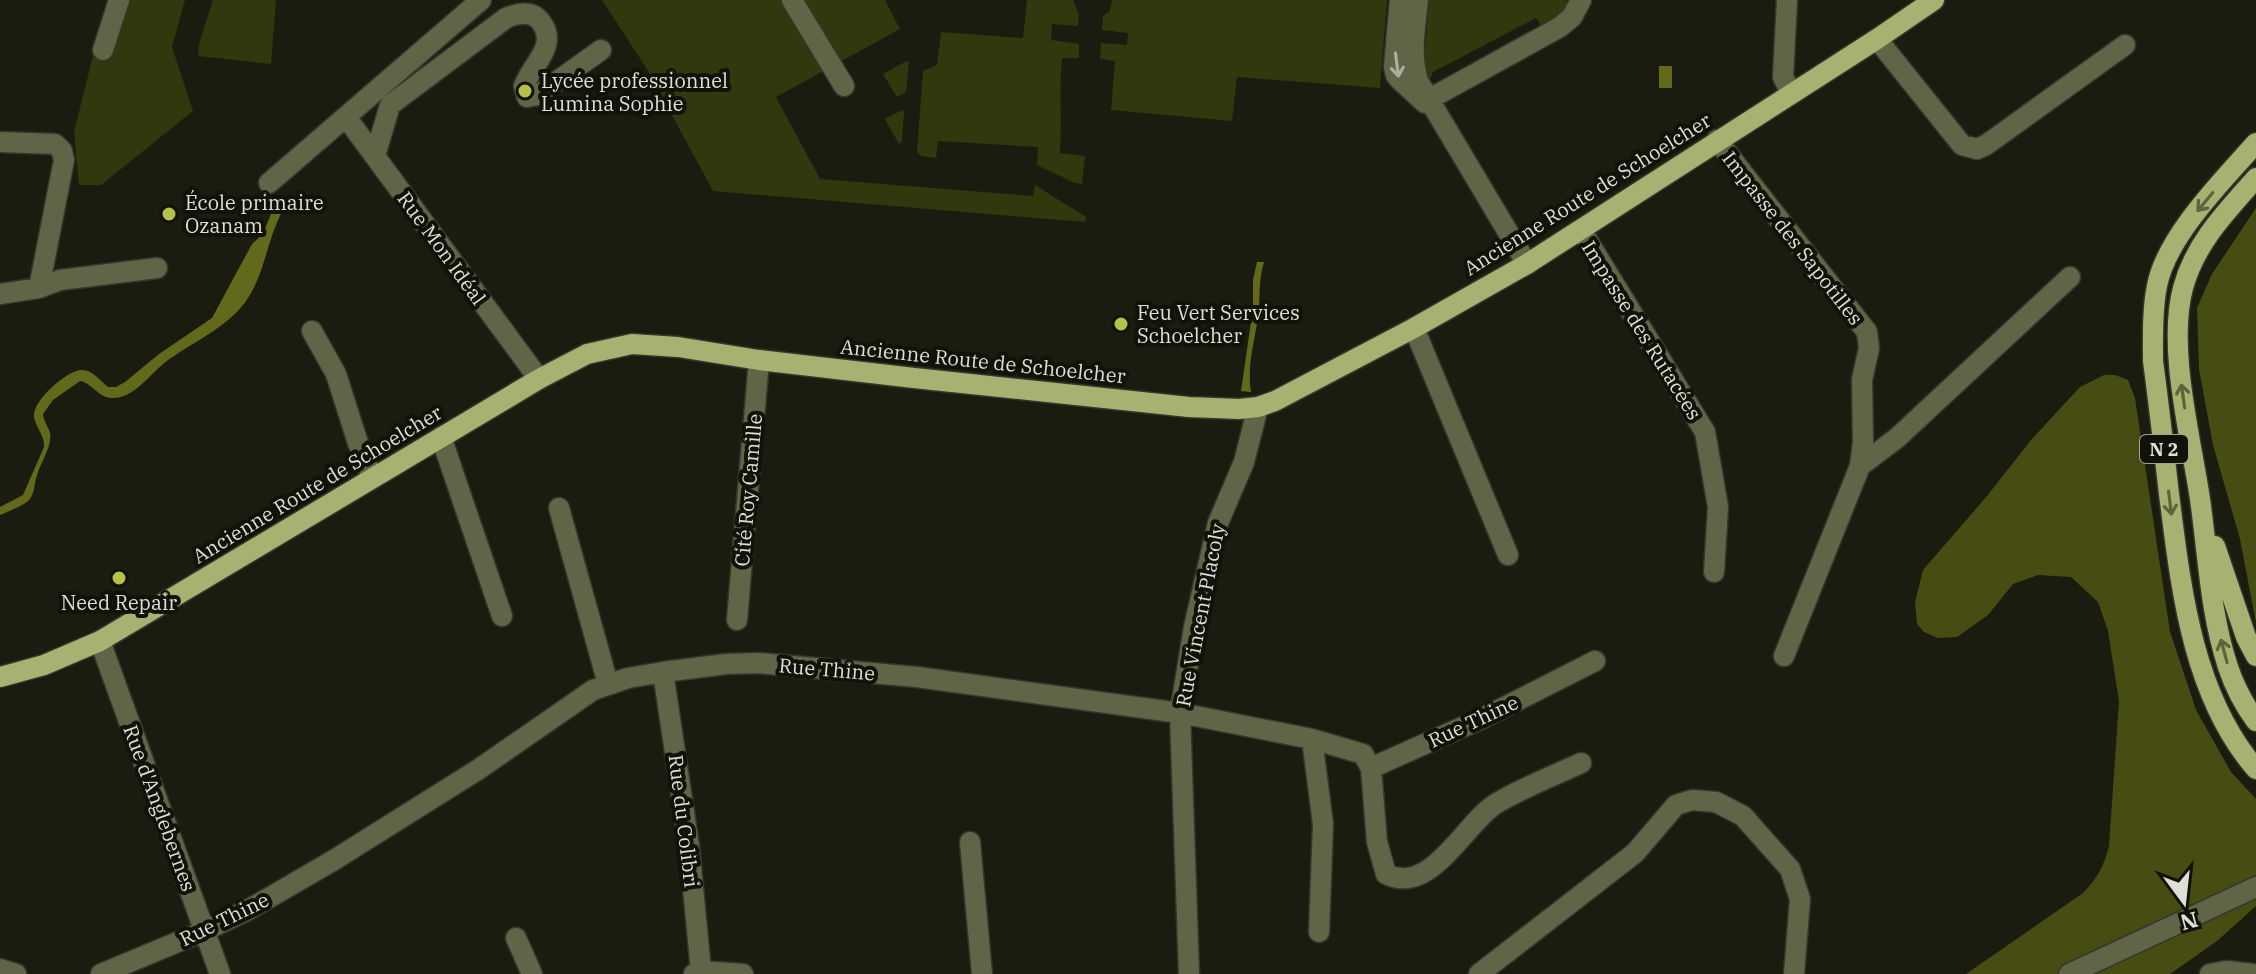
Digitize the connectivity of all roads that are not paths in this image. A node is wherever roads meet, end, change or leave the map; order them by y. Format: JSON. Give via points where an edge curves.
{"nodes":[{"id":1,"x":119,"y":0,"type":"edge"},
{"id":2,"x":481,"y":0,"type":"edge"},
{"id":3,"x":792,"y":0,"type":"edge"},
{"id":4,"x":1400,"y":0,"type":"edge"},
{"id":5,"x":1418,"y":0,"type":"edge"},
{"id":6,"x":1581,"y":0,"type":"edge"},
{"id":7,"x":1787,"y":0,"type":"edge"},
{"id":8,"x":1934,"y":0,"type":"edge"},
{"id":9,"x":1877,"y":39,"type":"junction"},
{"id":10,"x":2125,"y":45,"type":"dead end"},
{"id":11,"x":103,"y":50,"type":"dead end"},
{"id":12,"x":601,"y":50,"type":"dead end"},
{"id":13,"x":844,"y":86,"type":"dead end"},
{"id":14,"x":1791,"y":93,"type":"junction"},
{"id":15,"x":1430,"y":104,"type":"junction"},
{"id":16,"x":346,"y":117,"type":"junction"},
{"id":17,"x":1717,"y":140,"type":"junction"},
{"id":18,"x":0,"y":142,"type":"edge"},
{"id":19,"x":2256,"y":143,"type":"edge"},
{"id":20,"x":375,"y":156,"type":"junction"},
{"id":21,"x":2256,"y":178,"type":"edge"},
{"id":22,"x":269,"y":183,"type":"dead end"},
{"id":23,"x":1581,"y":230,"type":"junction"},
{"id":24,"x":1527,"y":264,"type":"junction"},
{"id":25,"x":157,"y":268,"type":"dead end"},
{"id":26,"x":2070,"y":277,"type":"dead end"},
{"id":27,"x":39,"y":288,"type":"junction"},
{"id":28,"x":0,"y":294,"type":"edge"},
{"id":29,"x":1414,"y":328,"type":"junction"},
{"id":30,"x":312,"y":331,"type":"dead end"},
{"id":31,"x":759,"y":360,"type":"junction"},
{"id":32,"x":539,"y":379,"type":"junction"},
{"id":33,"x":1258,"y":407,"type":"junction"},
{"id":34,"x":441,"y":437,"type":"junction"},
{"id":35,"x":1860,"y":466,"type":"junction"},
{"id":36,"x":373,"y":478,"type":"junction"},
{"id":37,"x":2200,"y":501,"type":"junction"},
{"id":38,"x":559,"y":508,"type":"dead end"},
{"id":39,"x":1508,"y":555,"type":"dead end"},
{"id":40,"x":1714,"y":572,"type":"dead end"},
{"id":41,"x":502,"y":616,"type":"dead end"},
{"id":42,"x":737,"y":620,"type":"dead end"},
{"id":43,"x":100,"y":641,"type":"junction"},
{"id":44,"x":1784,"y":656,"type":"dead end"},
{"id":45,"x":2256,"y":656,"type":"edge"},
{"id":46,"x":1595,"y":661,"type":"dead end"},
{"id":47,"x":663,"y":672,"type":"junction"},
{"id":48,"x":0,"y":677,"type":"edge"},
{"id":49,"x":608,"y":684,"type":"junction"},
{"id":50,"x":1180,"y":713,"type":"junction"},
{"id":51,"x":2256,"y":721,"type":"edge"},
{"id":52,"x":1312,"y":739,"type":"junction"},
{"id":53,"x":1581,"y":763,"type":"dead end"},
{"id":54,"x":1371,"y":768,"type":"junction"},
{"id":55,"x":2256,"y":769,"type":"edge"},
{"id":56,"x":970,"y":842,"type":"dead end"},
{"id":57,"x":2256,"y":887,"type":"edge"},
{"id":58,"x":204,"y":931,"type":"junction"},
{"id":59,"x":1319,"y":932,"type":"dead end"},
{"id":60,"x":516,"y":938,"type":"dead end"},
{"id":61,"x":0,"y":969,"type":"edge"},
{"id":62,"x":698,"y":972,"type":"edge"},
{"id":63,"x":16,"y":974,"type":"edge"},
{"id":64,"x":101,"y":974,"type":"edge"},
{"id":65,"x":220,"y":974,"type":"edge"},
{"id":66,"x":532,"y":974,"type":"edge"},
{"id":67,"x":743,"y":974,"type":"edge"},
{"id":68,"x":982,"y":974,"type":"edge"},
{"id":69,"x":1189,"y":974,"type":"edge"},
{"id":70,"x":1479,"y":974,"type":"edge"},
{"id":71,"x":1794,"y":974,"type":"edge"},
{"id":72,"x":2069,"y":974,"type":"edge"},
{"id":73,"x":2210,"y":974,"type":"edge"},
{"id":74,"x":2253,"y":974,"type":"edge"}],
"edges":[{"from":1,"to":11,"type":"street"},
{"from":2,"to":16,"type":"street"},
{"from":3,"to":13,"type":"street"},
{"from":4,"to":15,"type":"street","one_way":true,"via":[[1396,75]]},
{"from":5,"to":15,"type":"street","via":[[1414,68]]},
{"from":6,"to":15,"type":"street","via":[[1560,27]]},
{"from":7,"to":14,"type":"street","via":[[1783,77]]},
{"from":8,"to":9,"type":"main road","name":"Ancienne Route de Schoelcher"},
{"from":9,"to":10,"type":"street","via":[[1962,145],[1977,149]]},
{"from":9,"to":14,"type":"main road","name":"Ancienne Route de Schoelcher"},
{"from":12,"to":20,"type":"street","via":[[538,95],[527,97],[524,86],[547,47],[546,31],[529,13],[506,18],[390,105]]},
{"from":14,"to":17,"type":"main road","name":"Ancienne Route de Schoelcher"},
{"from":15,"to":24,"type":"street"},
{"from":16,"to":20,"type":"street","name":"Rue Mon Idéal"},
{"from":16,"to":22,"type":"street"},
{"from":17,"to":23,"type":"main road","name":"Ancienne Route de Schoelcher"},
{"from":17,"to":35,"type":"street","name":"Impasse des Sapotilles","via":[[1867,332]]},
{"from":18,"to":27,"type":"street","via":[[55,144],[62,151]]},
{"from":19,"to":55,"type":"main road","number":"N 2","one_way":true,"via":[[2191,219],[2163,265],[2153,340],[2177,558],[2199,658],[2218,711]]},
{"from":20,"to":32,"type":"street","name":"Rue Mon Idéal"},
{"from":37,"to":21,"type":"main road","number":"N 2","one_way":true,"via":[[2182,391],[2178,311],[2191,261]]},
{"from":23,"to":24,"type":"main road","name":"Ancienne Route de Schoelcher"},
{"from":23,"to":40,"type":"street","name":"Impasse des Rutacées","via":[[1705,432],[1718,507]]},
{"from":24,"to":29,"type":"main road","name":"Ancienne Route de Schoelcher"},
{"from":25,"to":27,"type":"street","via":[[60,280]]},
{"from":26,"to":35,"type":"street"},
{"from":27,"to":28,"type":"street"},
{"from":29,"to":33,"type":"main road","name":"Ancienne Route de Schoelcher"},
{"from":29,"to":39,"type":"street"},
{"from":30,"to":36,"type":"street","via":[[336,374]]},
{"from":31,"to":32,"type":"main road","name":"Ancienne Route de Schoelcher","via":[[632,344],[587,354]]},
{"from":31,"to":33,"type":"main road","name":"Ancienne Route de Schoelcher","via":[[1189,407]]},
{"from":31,"to":42,"type":"street","name":"Cité Roy Camille"},
{"from":32,"to":34,"type":"main road","name":"Ancienne Route de Schoelcher"},
{"from":33,"to":50,"type":"street","name":"Rue Vincent Placoly","via":[[1244,462],[1218,523]]},
{"from":34,"to":36,"type":"main road","name":"Ancienne Route de Schoelcher"},
{"from":34,"to":41,"type":"street"},
{"from":35,"to":44,"type":"street","name":"Impasse des Sapotilles"},
{"from":36,"to":43,"type":"main road","name":"Ancienne Route de Schoelcher"},
{"from":37,"to":45,"type":"main road"},
{"from":51,"to":37,"type":"main road","number":"N 2","one_way":true,"via":[[2229,669],[2219,633]]},
{"from":38,"to":49,"type":"street"},
{"from":43,"to":48,"type":"main road","name":"Ancienne Route de Schoelcher"},
{"from":43,"to":58,"type":"street","name":"Rue d'Anglebernes"},
{"from":46,"to":54,"type":"street","name":"Rue Thine"},
{"from":47,"to":49,"type":"street","name":"Rue Thine"},
{"from":47,"to":50,"type":"street","name":"Rue Thine","via":[[758,663],[931,679]]},
{"from":47,"to":62,"type":"street","name":"Rue du Colibri","via":[[689,846]]},
{"from":49,"to":58,"type":"street","name":"Rue Thine","via":[[334,860]]},
{"from":50,"to":52,"type":"street","name":"Rue Thine"},
{"from":50,"to":69,"type":"street","name":"Rue Vincent Placoly"},
{"from":52,"to":54,"type":"street","name":"Rue Thine","via":[[1363,754]]},
{"from":52,"to":59,"type":"street","via":[[1323,824]]},
{"from":53,"to":54,"type":"street","via":[[1495,803],[1439,862],[1403,879],[1386,874],[1377,842]]},
{"from":56,"to":68,"type":"street"},
{"from":57,"to":72,"type":"street"},
{"from":58,"to":64,"type":"street","name":"Rue Thine"},
{"from":58,"to":65,"type":"street","name":"Rue d'Anglebernes"},
{"from":60,"to":66,"type":"street"},
{"from":61,"to":63,"type":"street"},
{"from":62,"to":67,"type":"street"},
{"from":70,"to":71,"type":"street","via":[[1635,853],[1676,805],[1692,800],[1716,802],[1743,816],[1790,869],[1800,899]]},
{"from":73,"to":74,"type":"street"}]}
